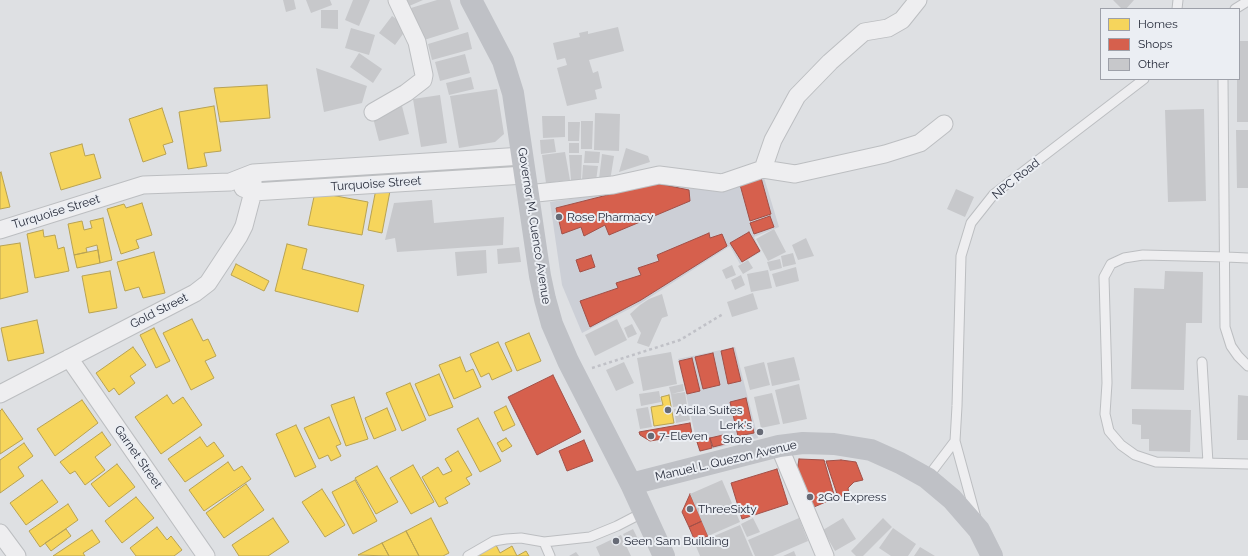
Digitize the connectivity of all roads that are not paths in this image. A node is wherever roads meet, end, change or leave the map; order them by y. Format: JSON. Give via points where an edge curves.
{"nodes":[{"id":1,"x":397,"y":0,"type":"edge"},
{"id":2,"x":471,"y":0,"type":"edge"},
{"id":3,"x":918,"y":0,"type":"edge"},
{"id":4,"x":1248,"y":2,"type":"edge"},
{"id":5,"x":1237,"y":8,"type":"edge"},
{"id":6,"x":1143,"y":80,"type":"edge"},
{"id":7,"x":1223,"y":80,"type":"edge"},
{"id":8,"x":373,"y":112,"type":"dead end"},
{"id":9,"x":944,"y":124,"type":"dead end"},
{"id":10,"x":382,"y":165,"type":"junction"},
{"id":11,"x":763,"y":169,"type":"junction"},
{"id":12,"x":252,"y":172,"type":"junction"},
{"id":13,"x":525,"y":175,"type":"junction"},
{"id":14,"x":230,"y":182,"type":"junction"},
{"id":15,"x":384,"y":184,"type":"junction"},
{"id":16,"x":252,"y":192,"type":"junction"},
{"id":17,"x":0,"y":230,"type":"edge"},
{"id":18,"x":1226,"y":257,"type":"junction"},
{"id":19,"x":1248,"y":258,"type":"edge"},
{"id":20,"x":69,"y":358,"type":"junction"},
{"id":21,"x":1202,"y":362,"type":"dead end"},
{"id":22,"x":1248,"y":366,"type":"edge"},
{"id":23,"x":0,"y":394,"type":"edge"},
{"id":24,"x":955,"y":441,"type":"junction"},
{"id":25,"x":779,"y":446,"type":"junction"},
{"id":26,"x":1208,"y":463,"type":"junction"},
{"id":27,"x":1248,"y":464,"type":"edge"},
{"id":28,"x":927,"y":478,"type":"junction"},
{"id":29,"x":631,"y":484,"type":"junction"},
{"id":30,"x":644,"y":512,"type":"junction"},
{"id":31,"x":979,"y":530,"type":"junction"},
{"id":32,"x":0,"y":533,"type":"edge"},
{"id":33,"x":544,"y":542,"type":"junction"},
{"id":34,"x":17,"y":556,"type":"edge"},
{"id":35,"x":206,"y":556,"type":"edge"},
{"id":36,"x":468,"y":556,"type":"edge"},
{"id":37,"x":550,"y":556,"type":"edge"},
{"id":38,"x":664,"y":556,"type":"edge"},
{"id":39,"x":825,"y":556,"type":"edge"},
{"id":40,"x":992,"y":556,"type":"edge"}],
"edges":[{"from":1,"to":8,"type":"street","via":[[417,42],[423,80]]},
{"from":2,"to":13,"type":"main road","name":"Governor M. Cuenco Avenue","via":[[503,61],[513,93]]},
{"from":3,"to":11,"type":"street","via":[[902,20],[888,28],[864,32],[797,96],[773,140]]},
{"from":4,"to":5,"type":"lane"},
{"from":6,"to":24,"type":"lane","name":"NPC Road","via":[[994,194],[971,223],[961,256]]},
{"from":7,"to":18,"type":"lane"},
{"from":9,"to":11,"type":"street","via":[[920,143],[885,154],[795,174]]},
{"from":10,"to":12,"type":"street","name":"Turquoise Street"},
{"from":10,"to":13,"type":"street","name":"Turquoise Street"},
{"from":10,"to":15,"type":"street"},
{"from":11,"to":13,"type":"street","via":[[722,183],[659,176],[613,185]]},
{"from":12,"to":14,"type":"street","name":"Turquoise Street"},
{"from":12,"to":16,"type":"street","name":"Gold Street"},
{"from":13,"to":15,"type":"street","name":"Turquoise Street"},
{"from":13,"to":29,"type":"main road","name":"Governor M. Cuenco Avenue","via":[[540,276],[552,324]]},
{"from":14,"to":16,"type":"street","name":"Turquoise Street"},
{"from":14,"to":17,"type":"street","name":"Turquoise Street","via":[[143,185]]},
{"from":15,"to":16,"type":"street","name":"Turquoise Street"},
{"from":16,"to":20,"type":"street","name":"Gold Street","via":[[244,226],[208,283],[195,293]]},
{"from":18,"to":19,"type":"lane"},
{"from":18,"to":22,"type":"lane","via":[[1225,327],[1231,346]]},
{"from":18,"to":26,"type":"lane","via":[[1143,255],[1124,258],[1111,264],[1104,277],[1107,382],[1105,414],[1109,431],[1121,445],[1135,455],[1156,462]]},
{"from":20,"to":23,"type":"street","name":"Gold Street"},
{"from":20,"to":35,"type":"street","name":"Garnet Street"},
{"from":21,"to":26,"type":"lane"},
{"from":24,"to":28,"type":"lane"},
{"from":24,"to":31,"type":"lane","name":"NPC Road"},
{"from":25,"to":28,"type":"main road","name":"Manuel L. Quezon Avenue","via":[[803,443],[834,444],[871,450]]},
{"from":25,"to":29,"type":"main road","name":"Manuel L. Quezon Avenue"},
{"from":25,"to":39,"type":"street"},
{"from":26,"to":27,"type":"lane"},
{"from":28,"to":31,"type":"main road","name":"Manuel L. Quezon Avenue","via":[[952,499]]},
{"from":29,"to":30,"type":"main road","name":"Governor M. Cuenco Avenue"},
{"from":30,"to":33,"type":"lane","via":[[590,537]]},
{"from":30,"to":38,"type":"main road","name":"Governor M. Cuenco Avenue"},
{"from":31,"to":40,"type":"main road","name":"Manuel L. Quezon Avenue"},
{"from":32,"to":34,"type":"street"},
{"from":33,"to":36,"type":"lane","via":[[521,538],[494,541]]},
{"from":33,"to":37,"type":"lane"}]}
